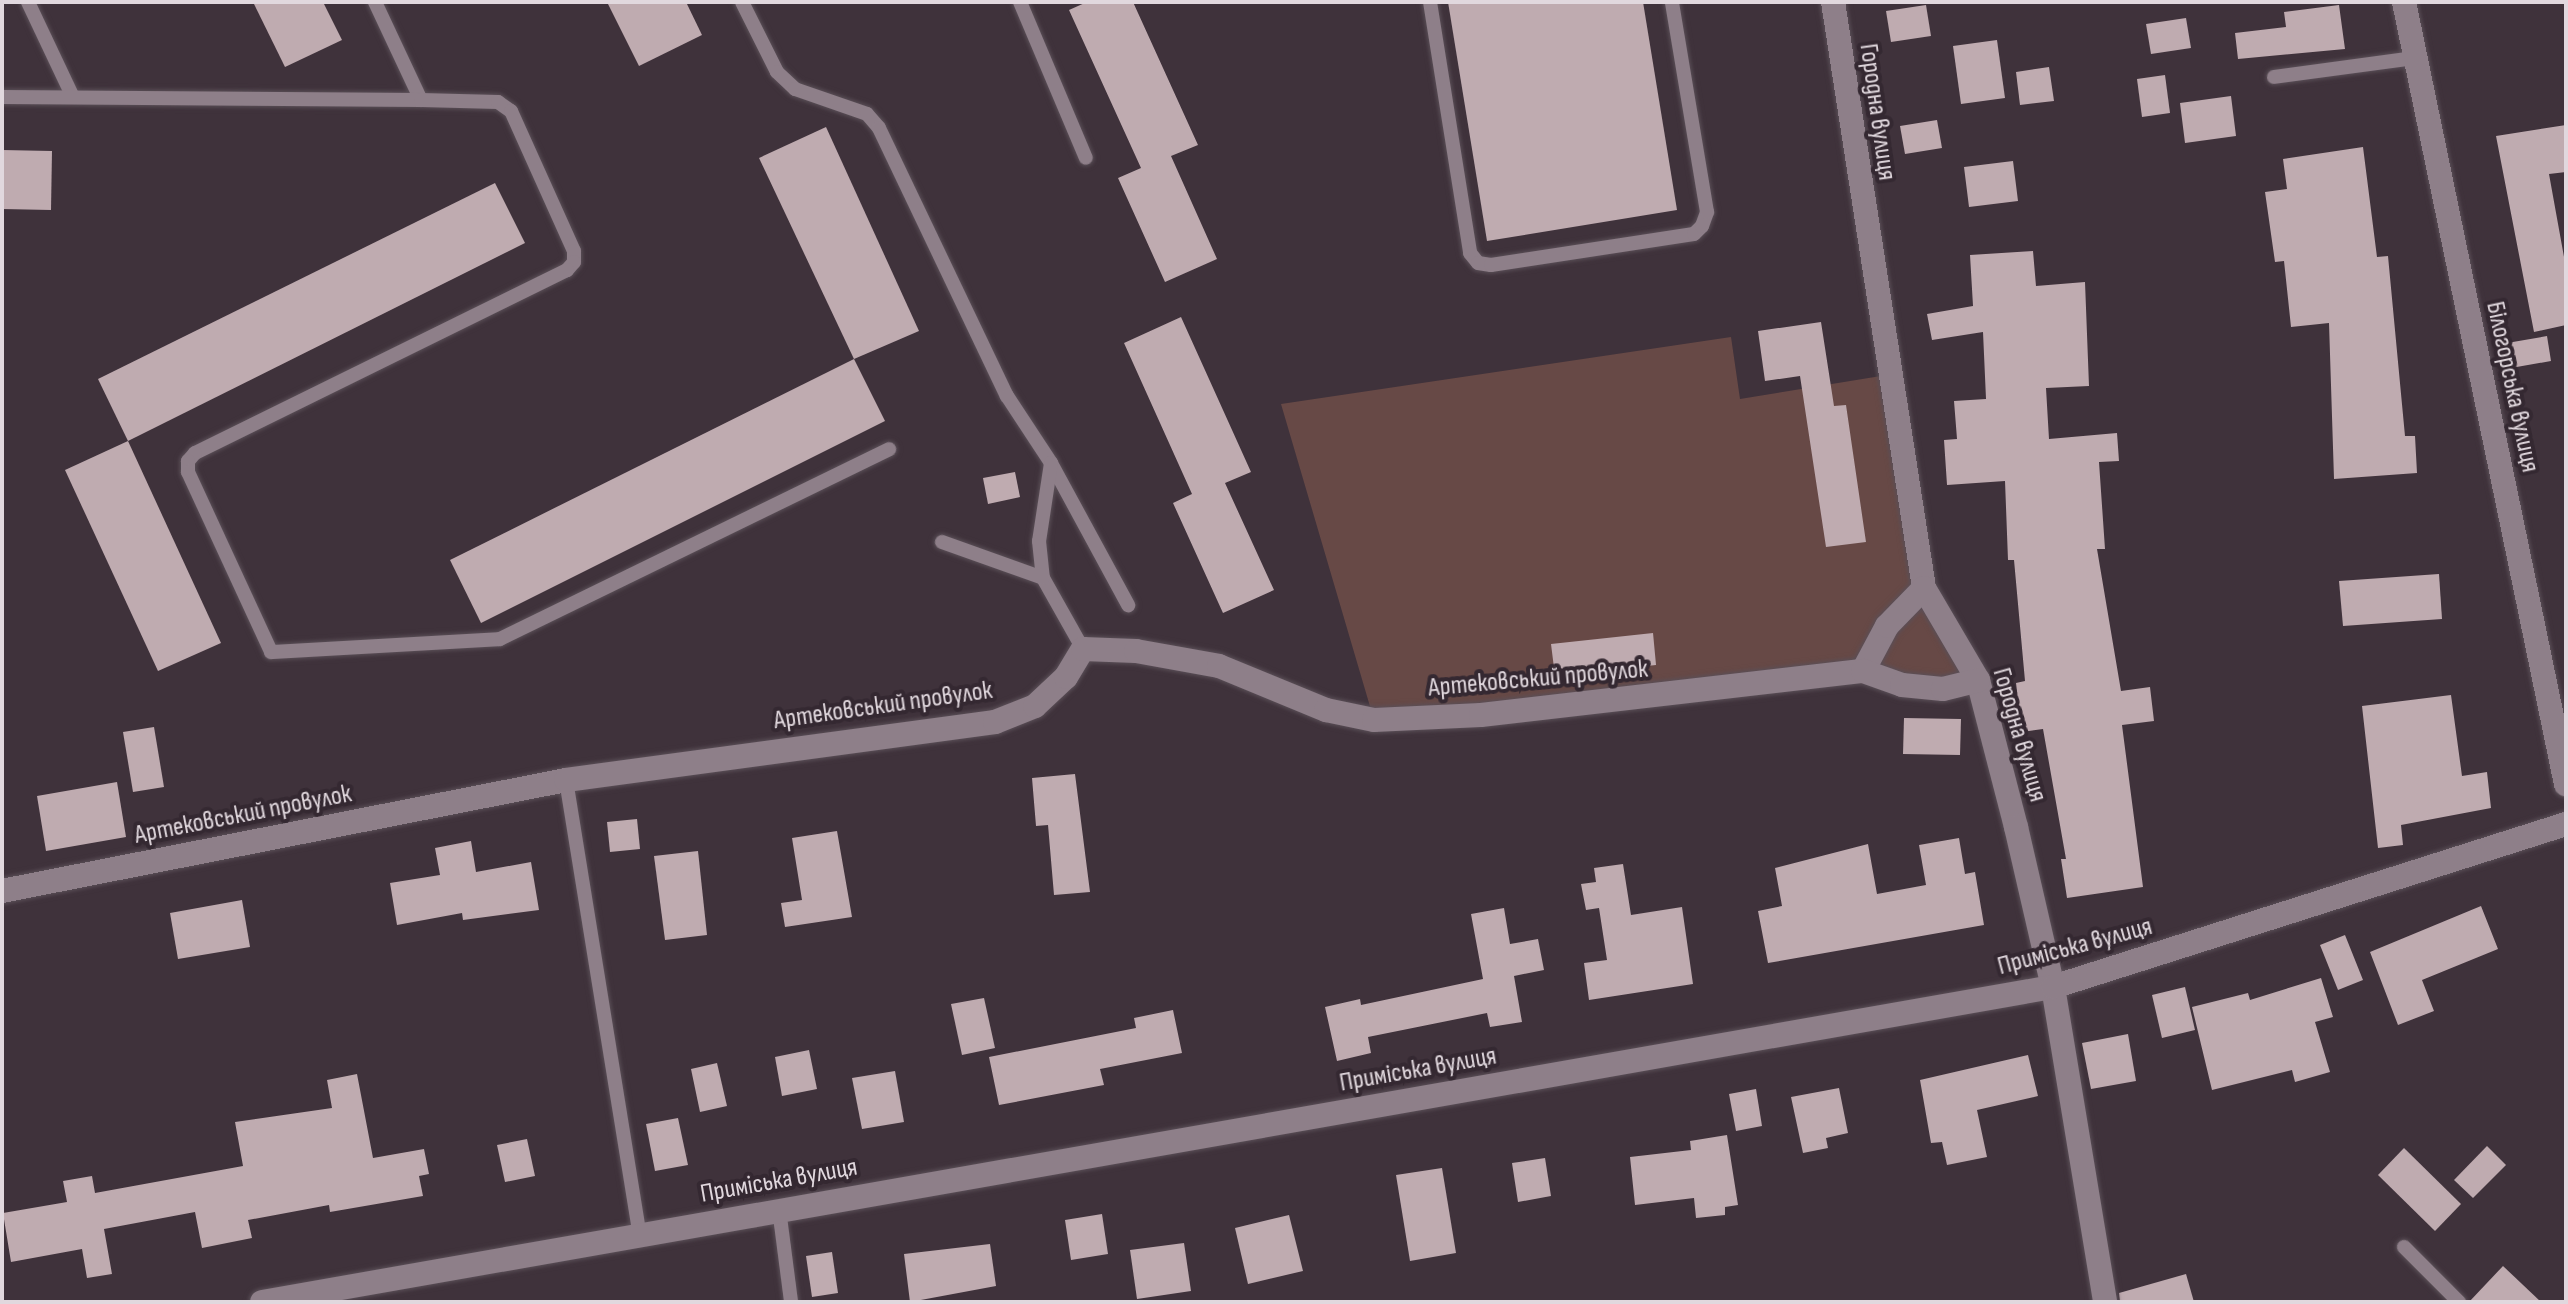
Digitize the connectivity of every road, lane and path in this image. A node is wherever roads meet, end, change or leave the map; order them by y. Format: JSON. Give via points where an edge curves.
{"nodes":[{"id":1,"x":28,"y":2,"type":"edge"},
{"id":2,"x":375,"y":2,"type":"edge"},
{"id":3,"x":742,"y":2,"type":"edge"},
{"id":4,"x":1020,"y":2,"type":"edge"},
{"id":5,"x":1430,"y":2,"type":"edge"},
{"id":6,"x":1672,"y":2,"type":"edge"},
{"id":7,"x":1833,"y":2,"type":"edge"},
{"id":8,"x":2404,"y":2,"type":"edge"},
{"id":9,"x":2415,"y":58,"type":"junction"},
{"id":10,"x":2274,"y":77,"type":"dead end"},
{"id":11,"x":72,"y":95,"type":"junction"},
{"id":12,"x":2,"y":97,"type":"edge"},
{"id":13,"x":421,"y":100,"type":"junction"},
{"id":14,"x":1086,"y":158,"type":"dead end"},
{"id":15,"x":889,"y":449,"type":"dead end"},
{"id":16,"x":1051,"y":463,"type":"junction"},
{"id":17,"x":942,"y":542,"type":"dead end"},
{"id":18,"x":1043,"y":578,"type":"junction"},
{"id":19,"x":1924,"y":588,"type":"junction"},
{"id":20,"x":1128,"y":605,"type":"dead end"},
{"id":21,"x":1083,"y":649,"type":"junction"},
{"id":22,"x":1863,"y":671,"type":"junction"},
{"id":23,"x":1978,"y":680,"type":"junction"},
{"id":24,"x":566,"y":780,"type":"junction"},
{"id":25,"x":2566,"y":784,"type":"edge"},
{"id":26,"x":2566,"y":824,"type":"edge"},
{"id":27,"x":2,"y":891,"type":"edge"},
{"id":28,"x":2053,"y":987,"type":"junction"},
{"id":29,"x":779,"y":1209,"type":"junction"},
{"id":30,"x":639,"y":1233,"type":"junction"},
{"id":31,"x":2404,"y":1247,"type":"dead end"},
{"id":32,"x":262,"y":1302,"type":"edge"},
{"id":33,"x":791,"y":1302,"type":"edge"},
{"id":34,"x":2105,"y":1302,"type":"edge"},
{"id":35,"x":2459,"y":1302,"type":"edge"}],
"edges":[{"from":1,"to":11,"type":"lane"},
{"from":2,"to":13,"type":"lane"},
{"from":3,"to":16,"type":"lane","via":[[777,72],[795,89],[867,114],[879,128],[1007,396]]},
{"from":4,"to":14,"type":"lane"},
{"from":5,"to":6,"type":"lane","via":[[1470,253],[1478,263],[1491,265],[1694,234],[1702,226],[1707,212]]},
{"from":7,"to":19,"type":"street","name":"Городна вулиця"},
{"from":8,"to":9,"type":"street","name":"Білогорська вулиця"},
{"from":9,"to":10,"type":"lane"},
{"from":9,"to":25,"type":"street","name":"Білогорська вулиця"},
{"from":11,"to":12,"type":"lane"},
{"from":11,"to":13,"type":"lane"},
{"from":13,"to":15,"type":"lane","via":[[505,105],[574,251],[574,262],[188,461],[188,472],[271,652],[500,639]]},
{"from":16,"to":18,"type":"lane","via":[[1039,541]]},
{"from":16,"to":20,"type":"lane"},
{"from":17,"to":18,"type":"lane"},
{"from":18,"to":21,"type":"lane"},
{"from":19,"to":22,"type":"street","via":[[1887,626]]},
{"from":19,"to":23,"type":"street","name":"Городна вулиця"},
{"from":21,"to":22,"type":"street","name":"Артековський провулок","via":[[1136,651],[1219,666],[1326,710],[1374,720],[1509,712]]},
{"from":21,"to":24,"type":"street","name":"Артековський провулок","via":[[1066,677],[1035,706],[995,722]]},
{"from":22,"to":23,"type":"street","name":"Артековський провулок","via":[[1902,685],[1943,689]]},
{"from":23,"to":28,"type":"street","name":"Городна вулиця"},
{"from":24,"to":27,"type":"street","name":"Артековський провулок"},
{"from":24,"to":30,"type":"lane"},
{"from":26,"to":28,"type":"street","name":"Приміська вулиця"},
{"from":28,"to":29,"type":"street","name":"Приміська вулиця"},
{"from":28,"to":34,"type":"street","name":"Городна вулиця"},
{"from":29,"to":30,"type":"street","name":"Приміська вулиця"},
{"from":29,"to":33,"type":"lane"},
{"from":30,"to":32,"type":"street","name":"Приміська вулиця"},
{"from":31,"to":35,"type":"lane"}]}
